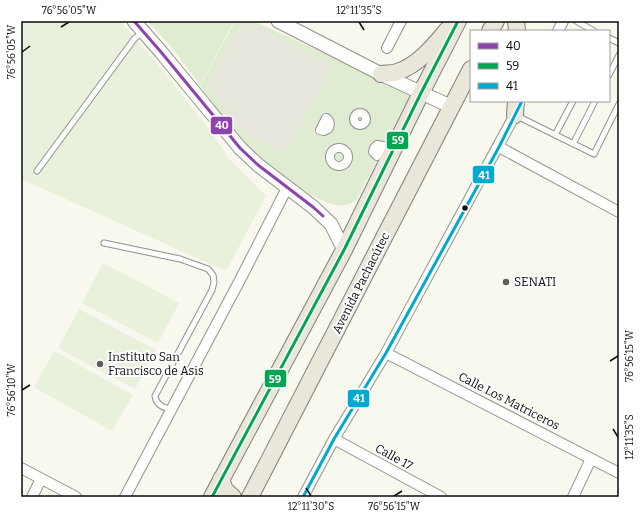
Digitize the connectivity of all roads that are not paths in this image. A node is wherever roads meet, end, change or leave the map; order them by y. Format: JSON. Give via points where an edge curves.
{"nodes":[{"id":1,"x":134,"y":21,"type":"edge"},
{"id":2,"x":278,"y":21,"type":"edge"},
{"id":3,"x":401,"y":21,"type":"edge"},
{"id":4,"x":454,"y":21,"type":"edge"},
{"id":5,"x":458,"y":21,"type":"edge"},
{"id":6,"x":496,"y":21,"type":"edge"},
{"id":7,"x":563,"y":21,"type":"edge"},
{"id":8,"x":576,"y":21,"type":"edge"},
{"id":9,"x":491,"y":30,"type":"edge"},
{"id":10,"x":558,"y":30,"type":"edge"},
{"id":11,"x":592,"y":30,"type":"edge"},
{"id":12,"x":143,"y":32,"type":"junction"},
{"id":13,"x":610,"y":38,"type":"edge"},
{"id":14,"x":619,"y":43,"type":"edge"},
{"id":15,"x":387,"y":48,"type":"dead end"},
{"id":16,"x":619,"y":55,"type":"edge"},
{"id":17,"x":470,"y":71,"type":"edge"},
{"id":18,"x":610,"y":73,"type":"edge"},
{"id":19,"x":381,"y":74,"type":"junction"},
{"id":20,"x":421,"y":92,"type":"junction"},
{"id":21,"x":572,"y":102,"type":"edge"},
{"id":22,"x":595,"y":102,"type":"edge"},
{"id":23,"x":619,"y":104,"type":"edge"},
{"id":24,"x":518,"y":106,"type":"edge"},
{"id":25,"x":452,"y":107,"type":"junction"},
{"id":26,"x":555,"y":135,"type":"junction"},
{"id":27,"x":573,"y":144,"type":"junction"},
{"id":28,"x":499,"y":147,"type":"junction"},
{"id":29,"x":36,"y":171,"type":"dead end"},
{"id":30,"x":287,"y":188,"type":"junction"},
{"id":31,"x":619,"y":212,"type":"edge"},
{"id":32,"x":104,"y":243,"type":"dead end"},
{"id":33,"x":344,"y":250,"type":"junction"},
{"id":34,"x":386,"y":353,"type":"junction"},
{"id":35,"x":171,"y":410,"type":"junction"},
{"id":36,"x":334,"y":439,"type":"junction"},
{"id":37,"x":591,"y":459,"type":"junction"},
{"id":38,"x":21,"y":468,"type":"edge"},
{"id":39,"x":619,"y":473,"type":"edge"},
{"id":40,"x":221,"y":478,"type":"junction"},
{"id":41,"x":42,"y":479,"type":"junction"},
{"id":42,"x":250,"y":496,"type":"edge"},
{"id":43,"x":32,"y":497,"type":"edge"},
{"id":44,"x":76,"y":497,"type":"edge"},
{"id":45,"x":126,"y":497,"type":"edge"},
{"id":46,"x":212,"y":497,"type":"edge"},
{"id":47,"x":233,"y":497,"type":"edge"},
{"id":48,"x":303,"y":497,"type":"edge"},
{"id":49,"x":441,"y":497,"type":"edge"},
{"id":50,"x":573,"y":497,"type":"edge"}],
"edges":[{"from":1,"to":12,"type":"street"},
{"from":2,"to":19,"type":"street"},
{"from":3,"to":15,"type":"street"},
{"from":4,"to":19,"type":"main road","via":[[411,65],[396,73]]},
{"from":5,"to":20,"type":"main road"},
{"from":6,"to":9,"type":"main road"},
{"from":7,"to":10,"type":"street"},
{"from":8,"to":11,"type":"lane"},
{"from":12,"to":29,"type":"lane","via":[[135,38]]},
{"from":12,"to":30,"type":"street","via":[[240,148]]},
{"from":13,"to":14,"type":"lane"},
{"from":16,"to":18,"type":"lane"},
{"from":17,"to":25,"type":"main road","name":"Avenida Pachacútec"},
{"from":19,"to":20,"type":"street"},
{"from":20,"to":25,"type":"street"},
{"from":20,"to":33,"type":"main road"},
{"from":21,"to":26,"type":"lane"},
{"from":22,"to":27,"type":"lane"},
{"from":23,"to":27,"type":"lane","via":[[594,154]]},
{"from":24,"to":26,"type":"lane"},
{"from":24,"to":28,"type":"street"},
{"from":25,"to":42,"type":"main road","name":"Avenida Pachacútec"},
{"from":26,"to":27,"type":"lane"},
{"from":28,"to":31,"type":"street"},
{"from":28,"to":34,"type":"street"},
{"from":30,"to":33,"type":"street","via":[[313,207],[330,224]]},
{"from":30,"to":35,"type":"street"},
{"from":32,"to":35,"type":"lane","via":[[180,259],[208,269],[213,275],[212,290],[155,396],[160,406]]},
{"from":33,"to":40,"type":"main road"},
{"from":34,"to":36,"type":"street"},
{"from":34,"to":37,"type":"street","name":"Calle Los Matriceros"},
{"from":35,"to":45,"type":"street"},
{"from":36,"to":48,"type":"street"},
{"from":36,"to":49,"type":"street","name":"Calle 17"},
{"from":37,"to":39,"type":"street","name":"Calle Los Matriceros"},
{"from":37,"to":50,"type":"street"},
{"from":38,"to":41,"type":"street"},
{"from":40,"to":46,"type":"main road"},
{"from":40,"to":47,"type":"main road","via":[[225,490]]},
{"from":41,"to":43,"type":"street"},
{"from":41,"to":44,"type":"street"}]}
